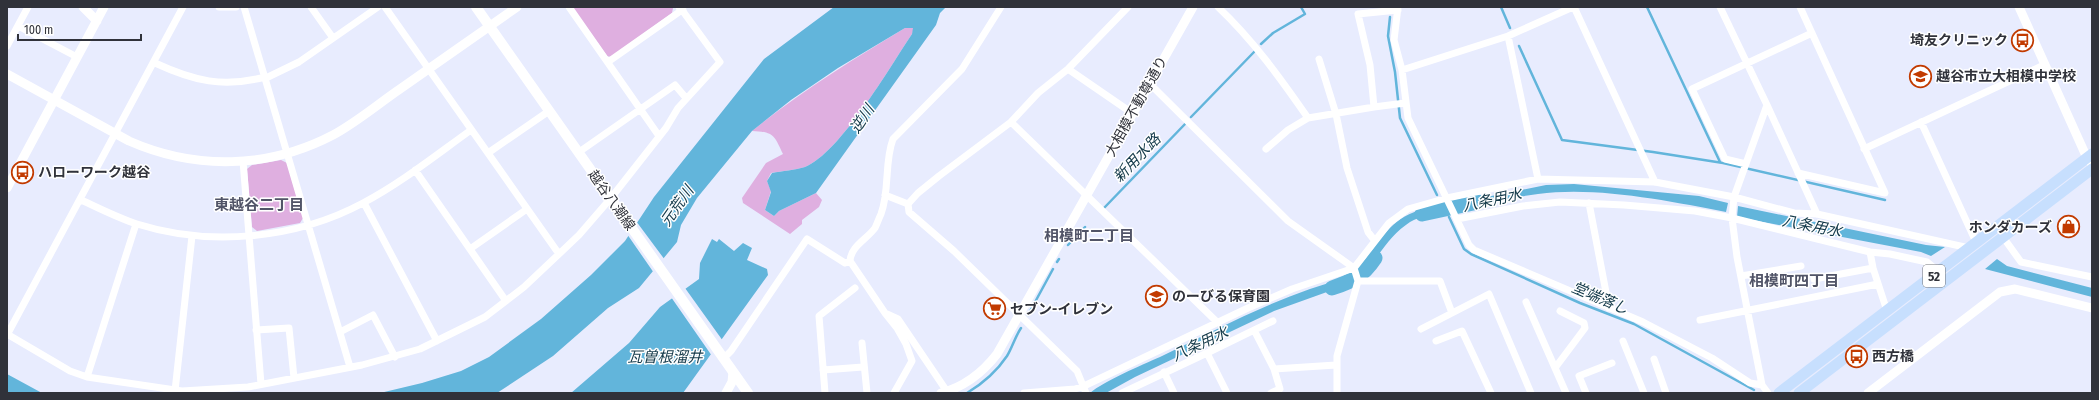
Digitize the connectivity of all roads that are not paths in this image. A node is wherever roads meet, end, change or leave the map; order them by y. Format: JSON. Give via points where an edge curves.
{"nodes":[{"id":1,"x":28,"y":7,"type":"edge"},
{"id":2,"x":83,"y":7,"type":"edge"},
{"id":3,"x":104,"y":7,"type":"edge"},
{"id":4,"x":183,"y":7,"type":"edge"},
{"id":5,"x":219,"y":7,"type":"edge"},
{"id":6,"x":236,"y":7,"type":"edge"},
{"id":7,"x":244,"y":7,"type":"edge"},
{"id":8,"x":310,"y":7,"type":"edge"},
{"id":9,"x":378,"y":7,"type":"edge"},
{"id":10,"x":384,"y":7,"type":"edge"},
{"id":11,"x":476,"y":7,"type":"edge"},
{"id":12,"x":517,"y":7,"type":"edge"},
{"id":13,"x":569,"y":7,"type":"edge"},
{"id":14,"x":1001,"y":7,"type":"edge"},
{"id":15,"x":1128,"y":7,"type":"edge"},
{"id":16,"x":1193,"y":7,"type":"edge"},
{"id":17,"x":1218,"y":7,"type":"edge"},
{"id":18,"x":1573,"y":7,"type":"edge"},
{"id":19,"x":1720,"y":7,"type":"edge"},
{"id":20,"x":1800,"y":7,"type":"edge"},
{"id":21,"x":2019,"y":7,"type":"edge"},
{"id":22,"x":1398,"y":8,"type":"edge"},
{"id":23,"x":684,"y":9,"type":"edge"},
{"id":24,"x":97,"y":21,"type":"junction"},
{"id":25,"x":18,"y":26,"type":"junction"},
{"id":26,"x":490,"y":26,"type":"junction"},
{"id":27,"x":1812,"y":33,"type":"junction"},
{"id":28,"x":1508,"y":36,"type":"junction"},
{"id":29,"x":333,"y":38,"type":"junction"},
{"id":30,"x":7,"y":46,"type":"edge"},
{"id":31,"x":77,"y":57,"type":"junction"},
{"id":32,"x":1319,"y":58,"type":"dead end"},
{"id":33,"x":608,"y":62,"type":"junction"},
{"id":34,"x":155,"y":63,"type":"junction"},
{"id":35,"x":1746,"y":63,"type":"junction"},
{"id":36,"x":2044,"y":65,"type":"junction"},
{"id":37,"x":429,"y":69,"type":"junction"},
{"id":38,"x":1068,"y":69,"type":"junction"},
{"id":39,"x":1402,"y":70,"type":"junction"},
{"id":40,"x":7,"y":74,"type":"edge"},
{"id":41,"x":265,"y":77,"type":"junction"},
{"id":42,"x":1149,"y":83,"type":"junction"},
{"id":43,"x":686,"y":98,"type":"junction"},
{"id":44,"x":55,"y":100,"type":"junction"},
{"id":45,"x":1405,"y":103,"type":"junction"},
{"id":46,"x":1767,"y":105,"type":"junction"},
{"id":47,"x":1374,"y":106,"type":"junction"},
{"id":48,"x":640,"y":109,"type":"junction"},
{"id":49,"x":549,"y":111,"type":"junction"},
{"id":50,"x":1132,"y":113,"type":"junction"},
{"id":51,"x":1336,"y":114,"type":"junction"},
{"id":52,"x":1308,"y":118,"type":"junction"},
{"id":53,"x":1011,"y":122,"type":"junction"},
{"id":54,"x":1921,"y":122,"type":"junction"},
{"id":55,"x":471,"y":130,"type":"junction"},
{"id":56,"x":116,"y":133,"type":"junction"},
{"id":57,"x":659,"y":136,"type":"junction"},
{"id":58,"x":1266,"y":148,"type":"dead end"},
{"id":59,"x":1864,"y":149,"type":"junction"},
{"id":60,"x":579,"y":152,"type":"junction"},
{"id":61,"x":288,"y":153,"type":"junction"},
{"id":62,"x":488,"y":153,"type":"junction"},
{"id":63,"x":2090,"y":159,"type":"edge"},
{"id":64,"x":243,"y":161,"type":"junction"},
{"id":65,"x":1746,"y":164,"type":"junction"},
{"id":66,"x":2092,"y":169,"type":"edge"},
{"id":67,"x":415,"y":170,"type":"junction"},
{"id":68,"x":1798,"y":173,"type":"junction"},
{"id":69,"x":1538,"y":179,"type":"junction"},
{"id":70,"x":1654,"y":182,"type":"junction"},
{"id":71,"x":7,"y":188,"type":"edge"},
{"id":72,"x":885,"y":195,"type":"junction"},
{"id":73,"x":1086,"y":196,"type":"junction"},
{"id":74,"x":81,"y":200,"type":"junction"},
{"id":75,"x":1448,"y":200,"type":"junction"},
{"id":76,"x":1733,"y":200,"type":"junction"},
{"id":77,"x":614,"y":202,"type":"junction"},
{"id":78,"x":364,"y":203,"type":"junction"},
{"id":79,"x":1589,"y":203,"type":"junction"},
{"id":80,"x":908,"y":204,"type":"junction"},
{"id":81,"x":527,"y":209,"type":"junction"},
{"id":82,"x":1817,"y":214,"type":"junction"},
{"id":83,"x":1455,"y":215,"type":"junction"},
{"id":84,"x":1732,"y":216,"type":"junction"},
{"id":85,"x":136,"y":224,"type":"junction"},
{"id":86,"x":309,"y":225,"type":"junction"},
{"id":87,"x":192,"y":236,"type":"junction"},
{"id":88,"x":249,"y":236,"type":"junction"},
{"id":89,"x":2003,"y":237,"type":"junction"},
{"id":90,"x":1375,"y":241,"type":"junction"},
{"id":91,"x":1973,"y":245,"type":"junction"},
{"id":92,"x":470,"y":249,"type":"junction"},
{"id":93,"x":1870,"y":252,"type":"junction"},
{"id":94,"x":558,"y":254,"type":"junction"},
{"id":95,"x":850,"y":261,"type":"junction"},
{"id":96,"x":1801,"y":266,"type":"dead end"},
{"id":97,"x":1873,"y":268,"type":"junction"},
{"id":98,"x":1354,"y":269,"type":"junction"},
{"id":99,"x":1939,"y":272,"type":"junction"},
{"id":100,"x":1741,"y":276,"type":"junction"},
{"id":101,"x":2092,"y":277,"type":"edge"},
{"id":102,"x":1814,"y":279,"type":"dead end"},
{"id":103,"x":1358,"y":281,"type":"junction"},
{"id":104,"x":1878,"y":284,"type":"junction"},
{"id":105,"x":855,"y":288,"type":"dead end"},
{"id":106,"x":506,"y":301,"type":"junction"},
{"id":107,"x":1526,"y":302,"type":"dead end"},
{"id":108,"x":1609,"y":308,"type":"junction"},
{"id":109,"x":2092,"y":308,"type":"edge"},
{"id":110,"x":1748,"y":309,"type":"junction"},
{"id":111,"x":1560,"y":311,"type":"dead end"},
{"id":112,"x":1887,"y":311,"type":"junction"},
{"id":113,"x":885,"y":313,"type":"junction"},
{"id":114,"x":1452,"y":313,"type":"junction"},
{"id":115,"x":1020,"y":316,"type":"junction"},
{"id":116,"x":1700,"y":320,"type":"dead end"},
{"id":117,"x":1273,"y":321,"type":"dead end"},
{"id":118,"x":1217,"y":322,"type":"junction"},
{"id":119,"x":1421,"y":329,"type":"dead end"},
{"id":120,"x":256,"y":330,"type":"junction"},
{"id":121,"x":1254,"y":330,"type":"junction"},
{"id":122,"x":340,"y":332,"type":"junction"},
{"id":123,"x":7,"y":335,"type":"edge"},
{"id":124,"x":437,"y":341,"type":"junction"},
{"id":125,"x":1436,"y":341,"type":"dead end"},
{"id":126,"x":1622,"y":341,"type":"dead end"},
{"id":127,"x":862,"y":343,"type":"dead end"},
{"id":128,"x":1207,"y":353,"type":"junction"},
{"id":129,"x":722,"y":355,"type":"junction"},
{"id":130,"x":395,"y":357,"type":"junction"},
{"id":131,"x":1654,"y":359,"type":"dead end"},
{"id":132,"x":1612,"y":362,"type":"dead end"},
{"id":133,"x":1336,"y":365,"type":"junction"},
{"id":134,"x":350,"y":367,"type":"junction"},
{"id":135,"x":864,"y":367,"type":"junction"},
{"id":136,"x":1555,"y":368,"type":"junction"},
{"id":137,"x":1274,"y":369,"type":"junction"},
{"id":138,"x":823,"y":370,"type":"junction"},
{"id":139,"x":733,"y":372,"type":"junction"},
{"id":140,"x":1164,"y":372,"type":"junction"},
{"id":141,"x":87,"y":377,"type":"junction"},
{"id":142,"x":294,"y":378,"type":"junction"},
{"id":143,"x":261,"y":384,"type":"junction"},
{"id":144,"x":1762,"y":385,"type":"junction"},
{"id":145,"x":175,"y":390,"type":"junction"},
{"id":146,"x":1085,"y":390,"type":"edge"},
{"id":147,"x":726,"y":393,"type":"edge"},
{"id":148,"x":748,"y":393,"type":"edge"},
{"id":149,"x":825,"y":393,"type":"edge"},
{"id":150,"x":867,"y":393,"type":"edge"},
{"id":151,"x":894,"y":393,"type":"edge"},
{"id":152,"x":945,"y":393,"type":"edge"},
{"id":153,"x":1024,"y":393,"type":"edge"},
{"id":154,"x":1122,"y":393,"type":"edge"},
{"id":155,"x":1174,"y":393,"type":"edge"},
{"id":156,"x":1227,"y":393,"type":"edge"},
{"id":157,"x":1271,"y":393,"type":"edge"},
{"id":158,"x":1337,"y":393,"type":"edge"},
{"id":159,"x":1491,"y":393,"type":"edge"},
{"id":160,"x":1531,"y":393,"type":"edge"},
{"id":161,"x":1566,"y":393,"type":"edge"},
{"id":162,"x":1586,"y":393,"type":"edge"},
{"id":163,"x":1644,"y":393,"type":"edge"},
{"id":164,"x":1666,"y":393,"type":"edge"},
{"id":165,"x":1768,"y":393,"type":"edge"},
{"id":166,"x":1779,"y":393,"type":"edge"},
{"id":167,"x":1799,"y":393,"type":"edge"},
{"id":168,"x":1868,"y":393,"type":"edge"}],
"edges":[{"from":1,"to":25,"type":"street"},
{"from":2,"to":24,"type":"street"},
{"from":3,"to":24,"type":"street"},
{"from":4,"to":34,"type":"street"},
{"from":5,"to":6,"type":"street"},
{"from":7,"to":41,"type":"street"},
{"from":8,"to":29,"type":"street"},
{"from":9,"to":29,"type":"street"},
{"from":10,"to":37,"type":"street"},
{"from":11,"to":26,"type":"main road","name":"越谷八潮線"},
{"from":12,"to":26,"type":"street"},
{"from":13,"to":33,"type":"street"},
{"from":14,"to":72,"type":"street","via":[[962,69],[893,138],[888,152]]},
{"from":15,"to":38,"type":"street"},
{"from":16,"to":42,"type":"street","name":"大相模不動尊通り"},
{"from":17,"to":52,"type":"street","via":[[1237,24],[1263,56]]},
{"from":18,"to":28,"type":"street"},
{"from":18,"to":70,"type":"street"},
{"from":19,"to":35,"type":"street"},
{"from":20,"to":27,"type":"street"},
{"from":21,"to":36,"type":"street"},
{"from":22,"to":39,"type":"street","via":[[1394,40]]},
{"from":22,"to":47,"type":"street","via":[[1358,14],[1370,65]]},
{"from":23,"to":33,"type":"street"},
{"from":23,"to":43,"type":"street","via":[[720,62]]},
{"from":24,"to":31,"type":"street"},
{"from":25,"to":30,"type":"street"},
{"from":25,"to":31,"type":"street"},
{"from":26,"to":37,"type":"street"},
{"from":26,"to":49,"type":"main road","name":"越谷八潮線"},
{"from":27,"to":35,"type":"street"},
{"from":27,"to":59,"type":"street"},
{"from":28,"to":39,"type":"street"},
{"from":28,"to":69,"type":"street"},
{"from":29,"to":41,"type":"street","via":[[299,62]]},
{"from":31,"to":44,"type":"street"},
{"from":32,"to":51,"type":"street"},
{"from":33,"to":48,"type":"street"},
{"from":34,"to":41,"type":"street","via":[[182,75],[211,82],[243,82]]},
{"from":34,"to":56,"type":"street"},
{"from":35,"to":46,"type":"street"},
{"from":35,"to":65,"type":"street","via":[[1692,89],[1725,159]]},
{"from":36,"to":54,"type":"street"},
{"from":36,"to":63,"type":"street"},
{"from":37,"to":55,"type":"street"},
{"from":37,"to":61,"type":"street","via":[[334,134]]},
{"from":38,"to":50,"type":"street"},
{"from":38,"to":53,"type":"street","via":[[1038,93]]},
{"from":39,"to":45,"type":"street"},
{"from":40,"to":44,"type":"street"},
{"from":41,"to":61,"type":"street"},
{"from":42,"to":50,"type":"street","name":"大相模不動尊通り"},
{"from":42,"to":98,"type":"street","via":[[1288,221]]},
{"from":43,"to":48,"type":"street","via":[[676,85]]},
{"from":43,"to":57,"type":"street"},
{"from":44,"to":56,"type":"street"},
{"from":44,"to":71,"type":"street"},
{"from":45,"to":47,"type":"street"},
{"from":45,"to":75,"type":"street","via":[[1408,118]]},
{"from":46,"to":65,"type":"street"},
{"from":46,"to":68,"type":"street"},
{"from":47,"to":51,"type":"street"},
{"from":48,"to":57,"type":"street"},
{"from":48,"to":60,"type":"street"},
{"from":49,"to":60,"type":"main road","name":"越谷八潮線"},
{"from":49,"to":62,"type":"street"},
{"from":50,"to":73,"type":"street","name":"大相模不動尊通り"},
{"from":51,"to":52,"type":"street"},
{"from":51,"to":90,"type":"street","via":[[1347,168],[1368,232]]},
{"from":52,"to":58,"type":"street"},
{"from":53,"to":73,"type":"street"},
{"from":53,"to":80,"type":"street","via":[[939,176]]},
{"from":54,"to":59,"type":"street"},
{"from":54,"to":91,"type":"street"},
{"from":55,"to":62,"type":"street"},
{"from":55,"to":67,"type":"street"},
{"from":56,"to":64,"type":"street","via":[[146,148],[175,157],[210,162]]},
{"from":56,"to":74,"type":"street"},
{"from":57,"to":77,"type":"street"},
{"from":59,"to":68,"type":"street","via":[[1885,194]]},
{"from":60,"to":77,"type":"main road","name":"越谷八潮線"},
{"from":61,"to":64,"type":"street"},
{"from":61,"to":86,"type":"street"},
{"from":62,"to":81,"type":"street"},
{"from":63,"to":91,"type":"main road","number":"52"},
{"from":64,"to":88,"type":"street"},
{"from":65,"to":76,"type":"street"},
{"from":66,"to":89,"type":"main road","number":"52"},
{"from":67,"to":78,"type":"street"},
{"from":67,"to":92,"type":"street"},
{"from":68,"to":82,"type":"street"},
{"from":69,"to":70,"type":"street"},
{"from":69,"to":75,"type":"street"},
{"from":70,"to":76,"type":"street"},
{"from":72,"to":80,"type":"street"},
{"from":72,"to":95,"type":"street","via":[[875,227],[852,250]]},
{"from":73,"to":115,"type":"street","name":"大相模不動尊通り"},
{"from":73,"to":118,"type":"street"},
{"from":74,"to":85,"type":"street"},
{"from":74,"to":123,"type":"street"},
{"from":75,"to":83,"type":"street"},
{"from":75,"to":90,"type":"street","via":[[1408,209],[1389,223]]},
{"from":76,"to":82,"type":"street","via":[[1794,213]]},
{"from":76,"to":84,"type":"street"},
{"from":77,"to":94,"type":"street"},
{"from":77,"to":129,"type":"main road","name":"越谷八潮線"},
{"from":78,"to":86,"type":"street"},
{"from":78,"to":124,"type":"street"},
{"from":79,"to":83,"type":"street","via":[[1560,202]]},
{"from":79,"to":84,"type":"street"},
{"from":79,"to":108,"type":"street"},
{"from":80,"to":115,"type":"street","via":[[909,212],[954,251]]},
{"from":81,"to":92,"type":"street"},
{"from":81,"to":94,"type":"street"},
{"from":82,"to":91,"type":"street"},
{"from":83,"to":108,"type":"street","via":[[1468,245],[1474,250]]},
{"from":84,"to":93,"type":"street"},
{"from":84,"to":100,"type":"street"},
{"from":85,"to":87,"type":"street"},
{"from":85,"to":141,"type":"street"},
{"from":86,"to":88,"type":"street"},
{"from":86,"to":122,"type":"street"},
{"from":87,"to":88,"type":"street"},
{"from":87,"to":145,"type":"street"},
{"from":88,"to":120,"type":"street"},
{"from":89,"to":101,"type":"street","via":[[2021,262]]},
{"from":89,"to":167,"type":"main road","number":"52"},
{"from":90,"to":98,"type":"street"},
{"from":91,"to":99,"type":"main road","number":"52"},
{"from":92,"to":106,"type":"street"},
{"from":93,"to":97,"type":"street"},
{"from":93,"to":99,"type":"street","via":[[1927,262]]},
{"from":94,"to":106,"type":"street"},
{"from":95,"to":113,"type":"street"},
{"from":95,"to":129,"type":"street","via":[[845,263],[807,239],[731,351]]},
{"from":96,"to":100,"type":"street"},
{"from":97,"to":102,"type":"street"},
{"from":97,"to":104,"type":"street"},
{"from":98,"to":103,"type":"street"},
{"from":98,"to":118,"type":"street","via":[[1292,289]]},
{"from":99,"to":112,"type":"main road","number":"52"},
{"from":100,"to":110,"type":"street"},
{"from":103,"to":114,"type":"street","via":[[1440,281]]},
{"from":103,"to":133,"type":"street"},
{"from":104,"to":110,"type":"street"},
{"from":104,"to":112,"type":"street"},
{"from":105,"to":138,"type":"street","via":[[819,316]]},
{"from":106,"to":124,"type":"street","via":[[473,324]]},
{"from":107,"to":136,"type":"street"},
{"from":108,"to":144,"type":"street","via":[[1643,322],[1712,358],[1750,382]]},
{"from":109,"to":168,"type":"street","via":[[2015,289],[2000,292]]},
{"from":110,"to":116,"type":"street"},
{"from":110,"to":144,"type":"street"},
{"from":111,"to":136,"type":"street","via":[[1584,323],[1585,328]]},
{"from":112,"to":166,"type":"main road","number":"52"},
{"from":113,"to":151,"type":"street","via":[[906,344],[912,361]]},
{"from":113,"to":152,"type":"street","via":[[898,319],[942,382]]},
{"from":114,"to":119,"type":"street"},
{"from":114,"to":160,"type":"street","via":[[1489,294]]},
{"from":115,"to":146,"type":"street","via":[[1077,372]]},
{"from":115,"to":152,"type":"street","name":"大相模不動尊通り","via":[[998,354],[987,366],[968,381]]},
{"from":117,"to":121,"type":"street"},
{"from":118,"to":146,"type":"street"},
{"from":120,"to":142,"type":"street","via":[[290,328]]},
{"from":120,"to":143,"type":"street"},
{"from":121,"to":128,"type":"street"},
{"from":121,"to":137,"type":"street"},
{"from":122,"to":130,"type":"street","via":[[373,315]]},
{"from":122,"to":134,"type":"street"},
{"from":123,"to":141,"type":"street"},
{"from":124,"to":130,"type":"street"},
{"from":125,"to":159,"type":"street","via":[[1462,331]]},
{"from":126,"to":163,"type":"street"},
{"from":127,"to":135,"type":"street"},
{"from":128,"to":140,"type":"street"},
{"from":128,"to":156,"type":"street"},
{"from":129,"to":139,"type":"main road","name":"越谷八潮線"},
{"from":130,"to":134,"type":"street"},
{"from":131,"to":164,"type":"street"},
{"from":132,"to":162,"type":"street","via":[[1579,376]]},
{"from":133,"to":137,"type":"street"},
{"from":133,"to":158,"type":"street"},
{"from":134,"to":142,"type":"street"},
{"from":135,"to":138,"type":"street"},
{"from":135,"to":150,"type":"street"},
{"from":136,"to":161,"type":"street"},
{"from":137,"to":157,"type":"street","via":[[1280,389]]},
{"from":138,"to":149,"type":"street"},
{"from":139,"to":147,"type":"street","via":[[732,382]]},
{"from":139,"to":148,"type":"main road","name":"越谷八潮線"},
{"from":140,"to":154,"type":"street"},
{"from":140,"to":155,"type":"street"},
{"from":141,"to":145,"type":"street"},
{"from":142,"to":143,"type":"street"},
{"from":143,"to":145,"type":"street","via":[[229,389]]},
{"from":144,"to":165,"type":"street"},
{"from":146,"to":153,"type":"street"}]}
